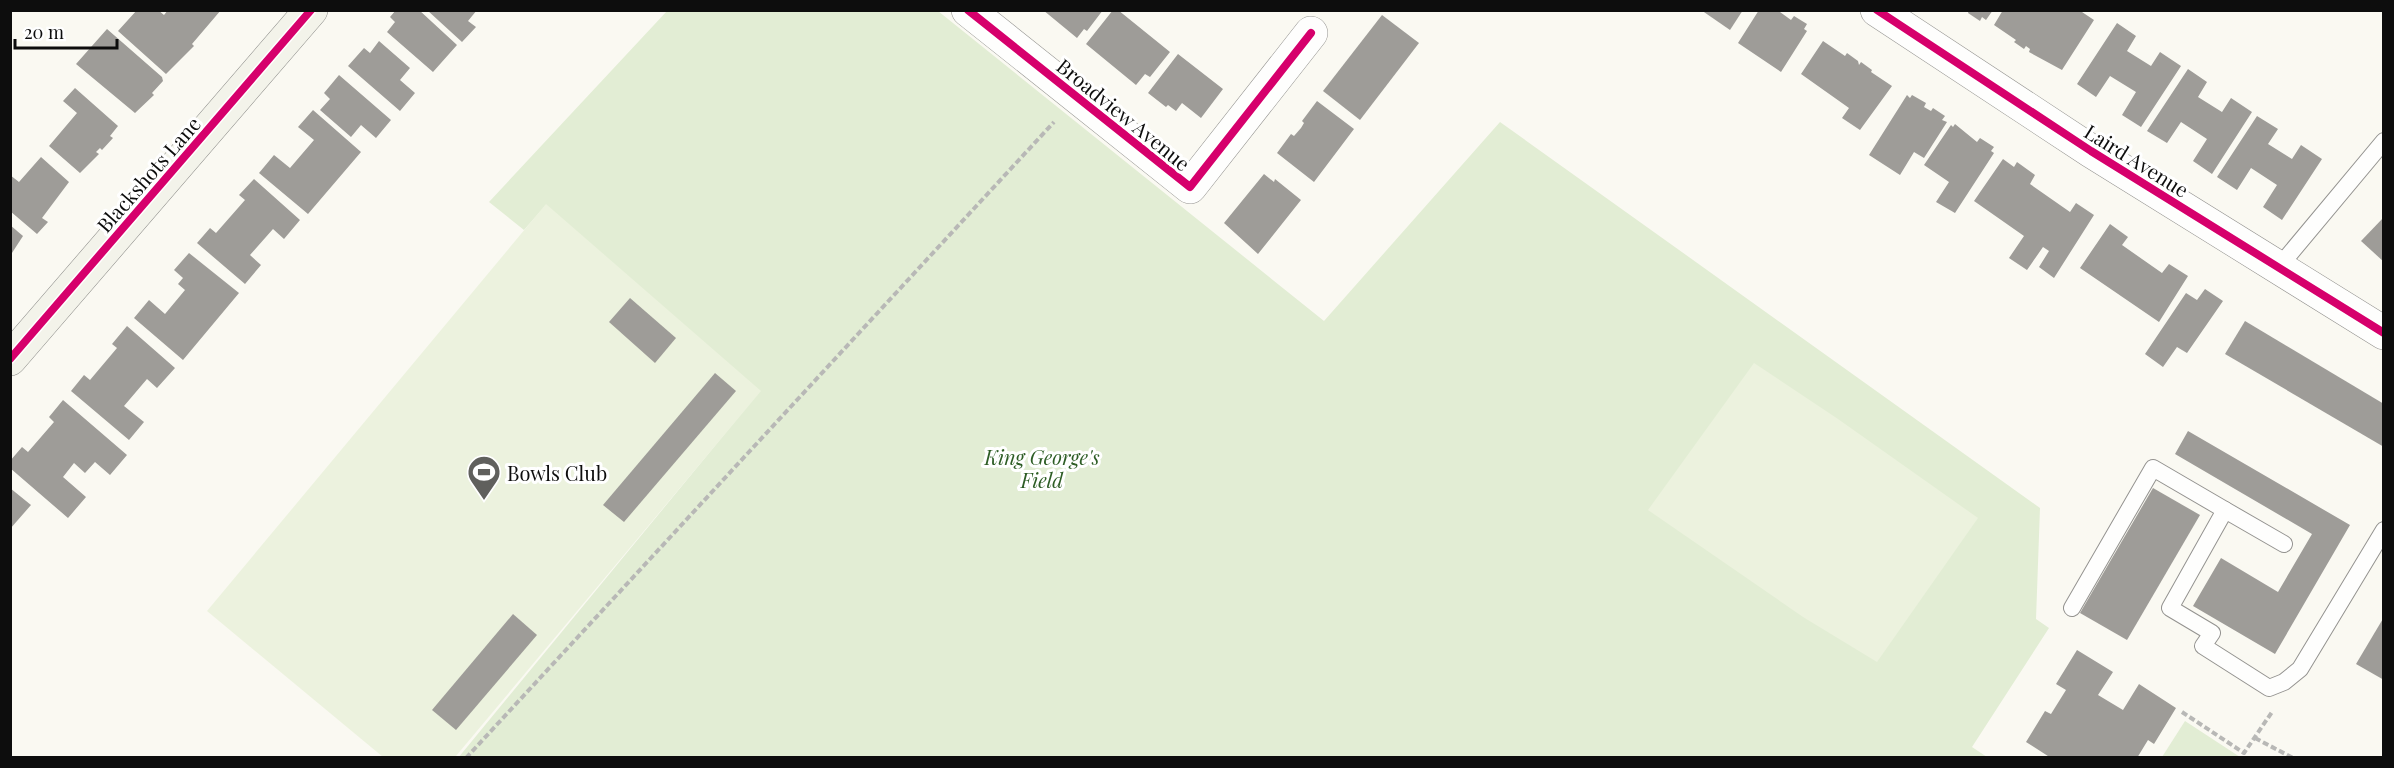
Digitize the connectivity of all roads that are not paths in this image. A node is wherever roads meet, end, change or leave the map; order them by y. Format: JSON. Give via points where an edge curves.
{"nodes":[{"id":1,"x":311,"y":10,"type":"edge"},
{"id":2,"x":968,"y":10,"type":"edge"},
{"id":3,"x":1877,"y":10,"type":"edge"},
{"id":4,"x":1311,"y":33,"type":"dead end"},
{"id":5,"x":2384,"y":141,"type":"edge"},
{"id":6,"x":2278,"y":268,"type":"junction"},
{"id":7,"x":2384,"y":333,"type":"edge"},
{"id":8,"x":10,"y":359,"type":"edge"},
{"id":9,"x":2225,"y":510,"type":"junction"},
{"id":10,"x":2384,"y":530,"type":"edge"},
{"id":11,"x":2284,"y":544,"type":"dead end"},
{"id":12,"x":2072,"y":608,"type":"dead end"}],
"edges":[{"from":1,"to":8,"type":"street","name":"Blackshots Lane"},
{"from":2,"to":4,"type":"street","name":"Broadview Avenue","via":[[1190,188]]},
{"from":3,"to":6,"type":"street","name":"Laird Avenue"},
{"from":5,"to":6,"type":"lane"},
{"from":6,"to":7,"type":"street","name":"Laird Avenue"},
{"from":9,"to":10,"type":"lane","via":[[2170,608],[2212,633],[2203,646],[2270,688],[2300,669]]},
{"from":9,"to":11,"type":"lane"},
{"from":9,"to":12,"type":"lane","via":[[2153,468]]}]}
